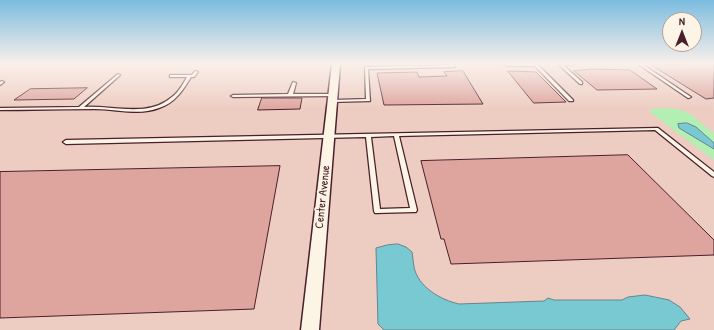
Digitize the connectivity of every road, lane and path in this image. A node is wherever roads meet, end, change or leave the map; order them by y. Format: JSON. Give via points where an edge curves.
{"nodes":[{"id":1,"x":113,"y":79,"type":"edge"},
{"id":2,"x":187,"y":79,"type":"edge"},
{"id":3,"x":335,"y":79,"type":"edge"},
{"id":4,"x":367,"y":79,"type":"edge"},
{"id":5,"x":550,"y":79,"type":"edge"},
{"id":6,"x":578,"y":79,"type":"edge"},
{"id":7,"x":663,"y":79,"type":"edge"},
{"id":8,"x":294,"y":83,"type":"dead end"},
{"id":9,"x":582,"y":83,"type":"dead end"},
{"id":10,"x":233,"y":96,"type":"dead end"},
{"id":11,"x":290,"y":96,"type":"junction"},
{"id":12,"x":689,"y":97,"type":"dead end"},
{"id":13,"x":333,"y":98,"type":"junction"},
{"id":14,"x":571,"y":100,"type":"dead end"},
{"id":15,"x":80,"y":108,"type":"junction"},
{"id":16,"x":0,"y":109,"type":"edge"},
{"id":17,"x":396,"y":135,"type":"junction"},
{"id":18,"x":329,"y":136,"type":"junction"},
{"id":19,"x":368,"y":136,"type":"junction"},
{"id":20,"x":66,"y":142,"type":"dead end"},
{"id":21,"x":714,"y":176,"type":"edge"},
{"id":22,"x":310,"y":330,"type":"edge"}],
"edges":[{"from":1,"to":15,"type":"lane"},
{"from":2,"to":15,"type":"lane","via":[[172,99],[159,107],[125,111]]},
{"from":3,"to":13,"type":"street","name":"Center Avenue"},
{"from":4,"to":13,"type":"lane","via":[[368,100]]},
{"from":5,"to":14,"type":"lane"},
{"from":6,"to":9,"type":"lane"},
{"from":7,"to":12,"type":"lane"},
{"from":8,"to":11,"type":"lane"},
{"from":10,"to":11,"type":"lane"},
{"from":11,"to":13,"type":"lane"},
{"from":13,"to":18,"type":"street","name":"Center Avenue"},
{"from":15,"to":16,"type":"lane"},
{"from":17,"to":19,"type":"lane"},
{"from":17,"to":19,"type":"lane","via":[[414,210],[377,211]]},
{"from":17,"to":21,"type":"lane","via":[[656,129]]},
{"from":18,"to":19,"type":"lane"},
{"from":18,"to":20,"type":"lane"},
{"from":18,"to":22,"type":"street","name":"Center Avenue"}]}
